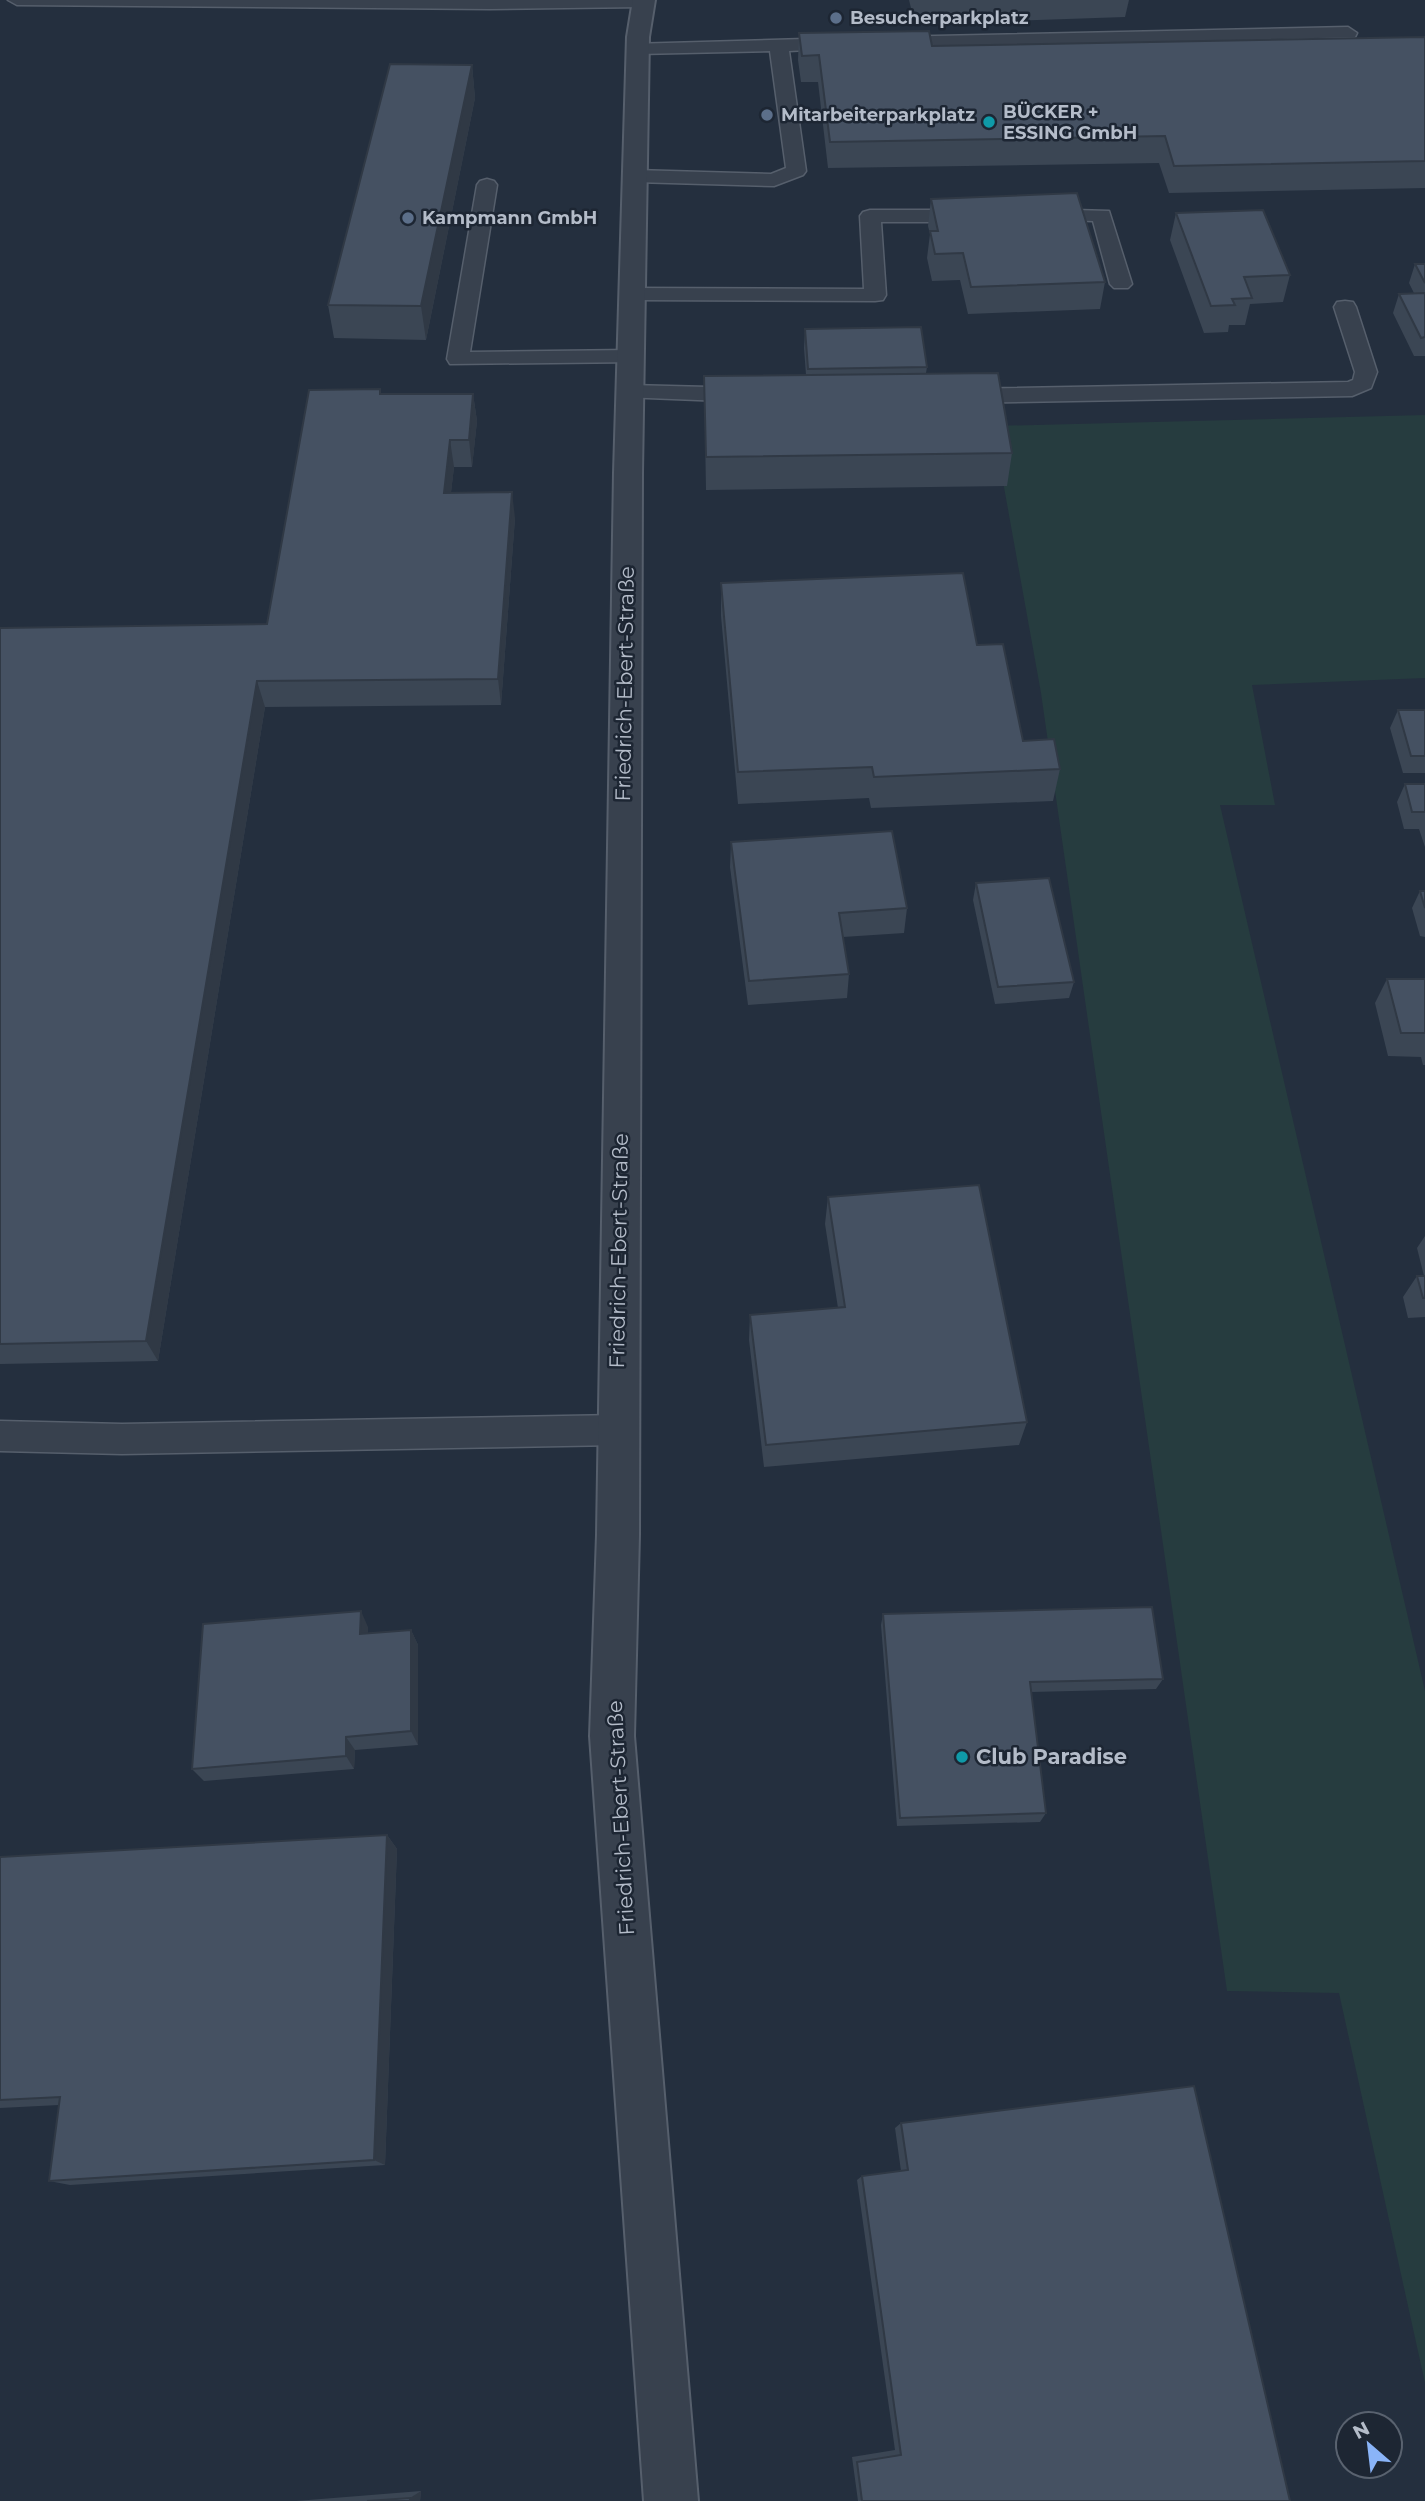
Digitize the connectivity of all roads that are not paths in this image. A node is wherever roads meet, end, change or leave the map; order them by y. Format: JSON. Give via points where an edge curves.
{"nodes":[{"id":1,"x":17,"y":0,"type":"edge"},
{"id":2,"x":644,"y":1,"type":"edge"},
{"id":3,"x":1348,"y":33,"type":"dead end"},
{"id":4,"x":779,"y":45,"type":"junction"},
{"id":5,"x":638,"y":48,"type":"junction"},
{"id":6,"x":635,"y":176,"type":"junction"},
{"id":7,"x":487,"y":185,"type":"dead end"},
{"id":8,"x":993,"y":216,"type":"edge"},
{"id":9,"x":1020,"y":216,"type":"edge"},
{"id":10,"x":1121,"y":284,"type":"dead end"},
{"id":11,"x":632,"y":294,"type":"junction"},
{"id":12,"x":1345,"y":307,"type":"dead end"},
{"id":13,"x":631,"y":357,"type":"junction"},
{"id":14,"x":630,"y":392,"type":"junction"},
{"id":15,"x":767,"y":395,"type":"edge"},
{"id":16,"x":932,"y":397,"type":"edge"},
{"id":17,"x":618,"y":1430,"type":"junction"},
{"id":18,"x":0,"y":1436,"type":"edge"},
{"id":19,"x":671,"y":2501,"type":"edge"}],
"edges":[{"from":1,"to":2,"type":"lane"},
{"from":2,"to":5,"type":"street","name":"Friedrich-Ebert-Straße"},
{"from":3,"to":4,"type":"lane"},
{"from":4,"to":5,"type":"lane"},
{"from":4,"to":6,"type":"lane","via":[[796,171],[774,180]]},
{"from":5,"to":6,"type":"street","name":"Friedrich-Ebert-Straße"},
{"from":6,"to":11,"type":"street","name":"Friedrich-Ebert-Straße"},
{"from":7,"to":13,"type":"lane","via":[[458,359]]},
{"from":8,"to":11,"type":"lane","via":[[870,216],[875,295]]},
{"from":9,"to":10,"type":"lane","via":[[1102,215]]},
{"from":11,"to":13,"type":"street","name":"Friedrich-Ebert-Straße"},
{"from":12,"to":16,"type":"lane","via":[[1366,372],[1363,383],[1352,389]]},
{"from":13,"to":14,"type":"street","name":"Friedrich-Ebert-Straße"},
{"from":14,"to":15,"type":"lane"},
{"from":14,"to":17,"type":"street","name":"Friedrich-Ebert-Straße"},
{"from":17,"to":18,"type":"lane","via":[[122,1439]]},
{"from":17,"to":19,"type":"street","name":"Friedrich-Ebert-Straße","via":[[612,1737]]}]}
